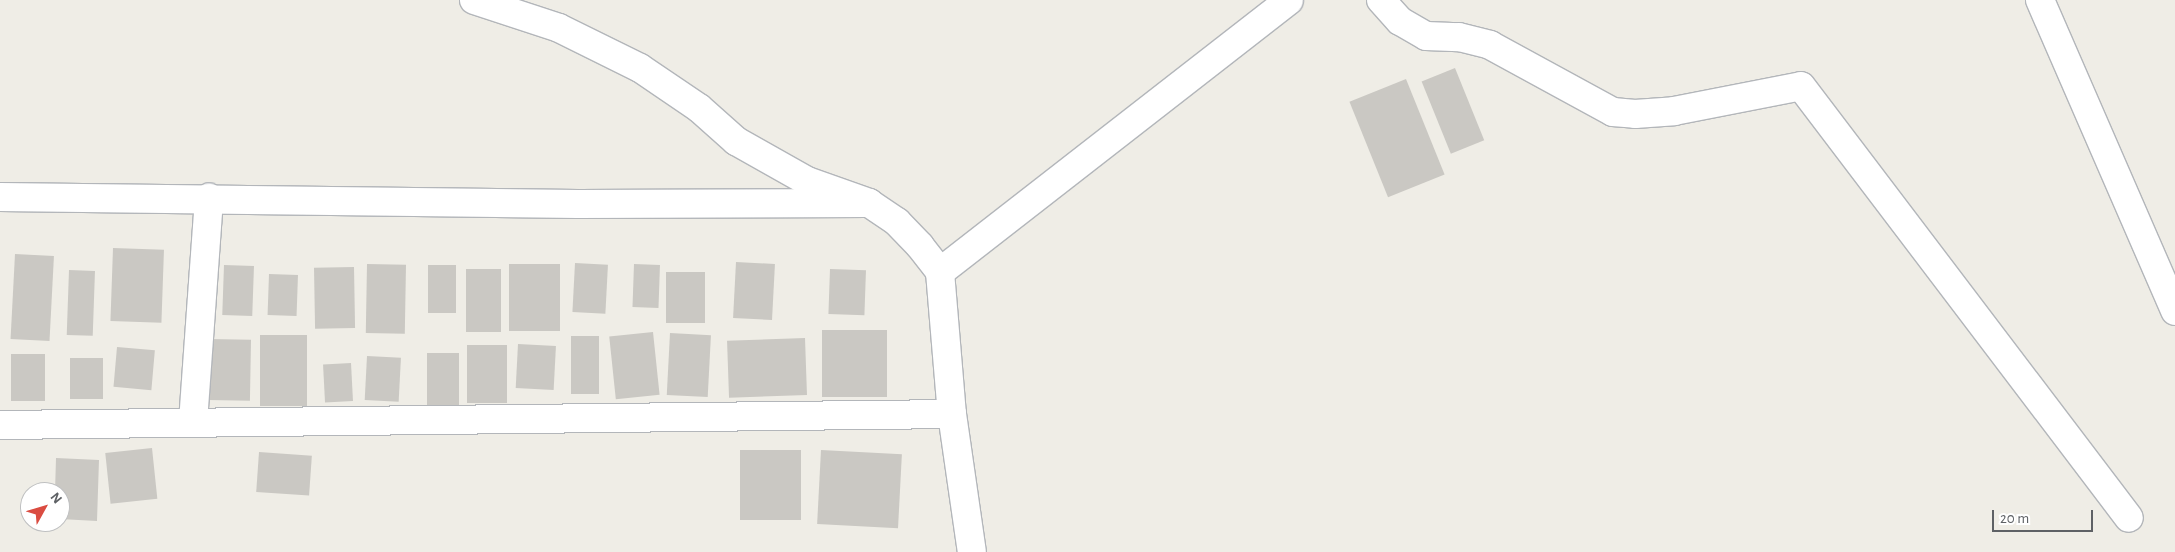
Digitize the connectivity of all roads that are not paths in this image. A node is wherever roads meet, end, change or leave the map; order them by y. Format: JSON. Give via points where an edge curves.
{"nodes":[{"id":1,"x":474,"y":0,"type":"edge"},
{"id":2,"x":1289,"y":0,"type":"edge"},
{"id":3,"x":1381,"y":0,"type":"edge"},
{"id":4,"x":2040,"y":0,"type":"edge"},
{"id":5,"x":0,"y":198,"type":"edge"},
{"id":6,"x":208,"y":198,"type":"junction"},
{"id":7,"x":869,"y":203,"type":"junction"},
{"id":8,"x":940,"y":272,"type":"junction"},
{"id":9,"x":2175,"y":311,"type":"edge"},
{"id":10,"x":952,"y":414,"type":"junction"},
{"id":11,"x":194,"y":422,"type":"junction"},
{"id":12,"x":0,"y":425,"type":"edge"},
{"id":13,"x":2129,"y":518,"type":"dead end"},
{"id":14,"x":972,"y":552,"type":"edge"}],
"edges":[{"from":1,"to":7,"type":"street","via":[[558,28],[640,68],[699,108],[736,141],[767,161],[807,181]]},
{"from":2,"to":8,"type":"street"},
{"from":3,"to":13,"type":"street","via":[[1400,21],[1426,36],[1459,37],[1490,46],[1613,112],[1674,111],[1801,86]]},
{"from":4,"to":9,"type":"street"},
{"from":5,"to":6,"type":"street"},
{"from":6,"to":7,"type":"street","via":[[578,204]]},
{"from":6,"to":11,"type":"street"},
{"from":7,"to":8,"type":"street","via":[[897,222]]},
{"from":8,"to":10,"type":"street"},
{"from":10,"to":11,"type":"street"},
{"from":10,"to":14,"type":"street"},
{"from":11,"to":12,"type":"street"}]}
